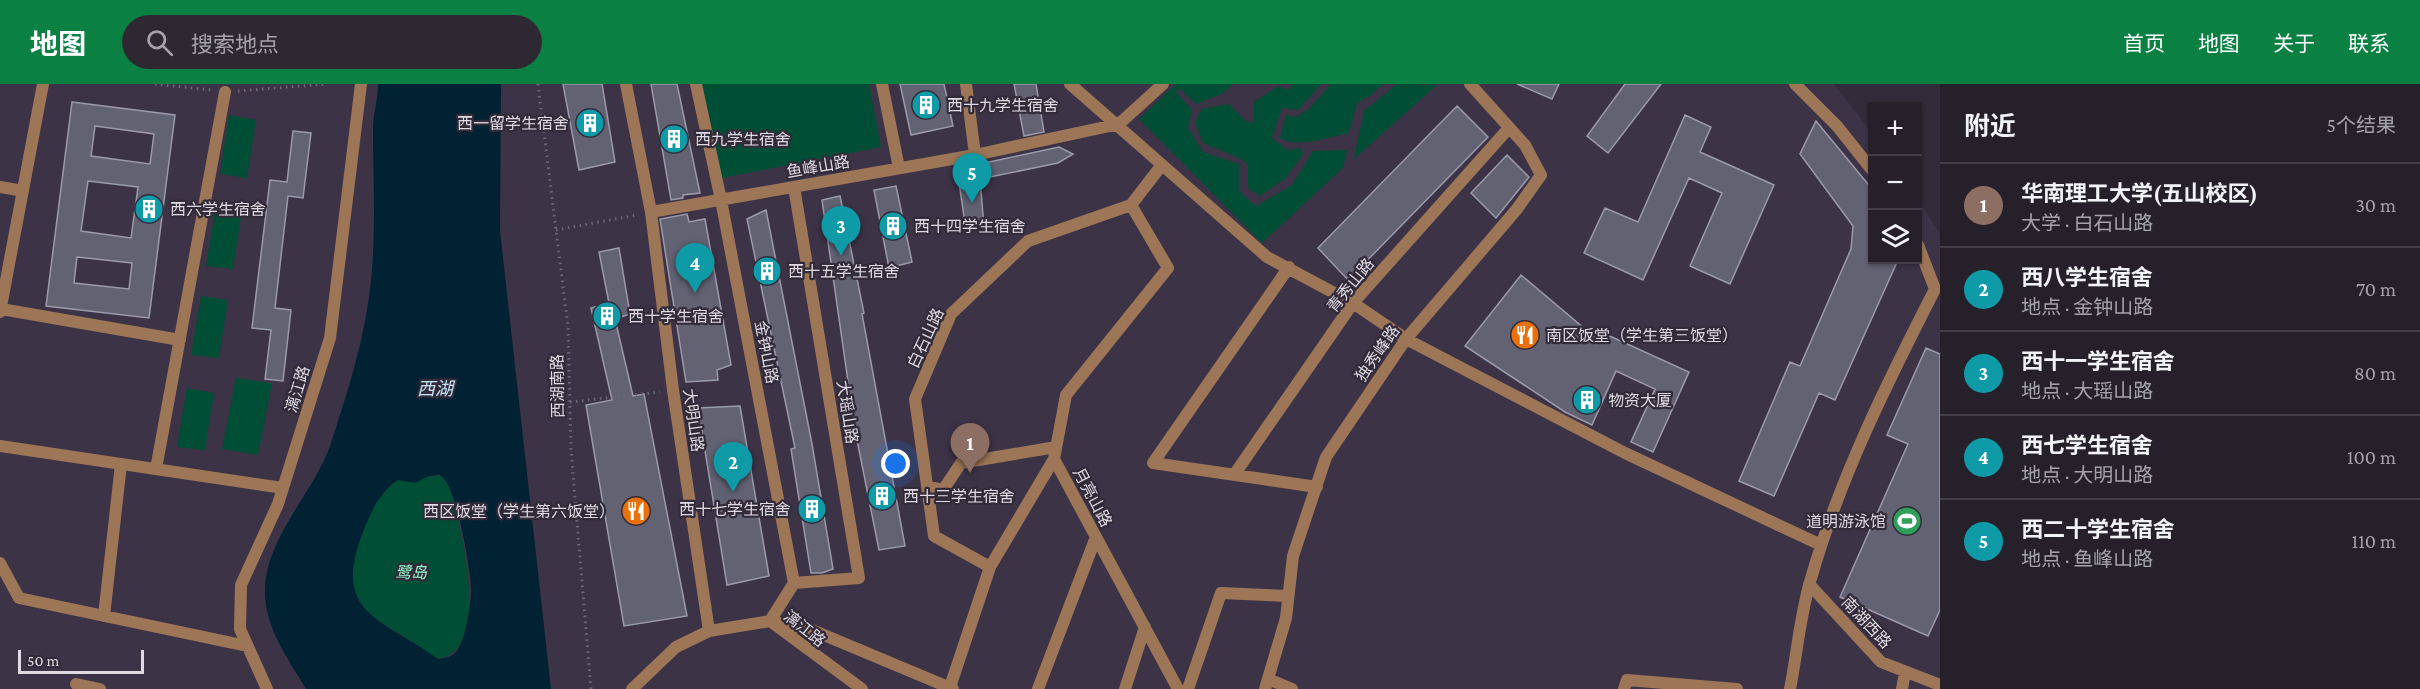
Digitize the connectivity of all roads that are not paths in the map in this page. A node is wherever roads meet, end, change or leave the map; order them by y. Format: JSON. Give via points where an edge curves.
{"nodes":[{"id":1,"x":44,"y":84,"type":"edge"},
{"id":2,"x":361,"y":84,"type":"edge"},
{"id":3,"x":626,"y":84,"type":"edge"},
{"id":4,"x":696,"y":84,"type":"edge"},
{"id":5,"x":882,"y":84,"type":"edge"},
{"id":6,"x":966,"y":84,"type":"edge"},
{"id":7,"x":1070,"y":84,"type":"edge"},
{"id":8,"x":1163,"y":84,"type":"edge"},
{"id":9,"x":1470,"y":84,"type":"edge"},
{"id":10,"x":1795,"y":84,"type":"edge"},
{"id":11,"x":225,"y":92,"type":"road end"},
{"id":12,"x":1119,"y":124,"type":"junction"},
{"id":13,"x":1508,"y":129,"type":"junction"},
{"id":14,"x":975,"y":155,"type":"junction"},
{"id":15,"x":1868,"y":165,"type":"edge"},
{"id":16,"x":1161,"y":166,"type":"junction"},
{"id":17,"x":898,"y":168,"type":"junction"},
{"id":18,"x":0,"y":187,"type":"edge"},
{"id":19,"x":794,"y":187,"type":"junction"},
{"id":20,"x":23,"y":191,"type":"junction"},
{"id":21,"x":721,"y":200,"type":"junction"},
{"id":22,"x":1131,"y":205,"type":"junction"},
{"id":23,"x":651,"y":212,"type":"junction"},
{"id":24,"x":1922,"y":255,"type":"edge"},
{"id":25,"x":1289,"y":267,"type":"junction"},
{"id":26,"x":1938,"y":289,"type":"edge"},
{"id":27,"x":1353,"y":303,"type":"junction"},
{"id":28,"x":0,"y":310,"type":"edge"},
{"id":29,"x":1406,"y":339,"type":"junction"},
{"id":30,"x":180,"y":340,"type":"junction"},
{"id":31,"x":0,"y":446,"type":"edge"},
{"id":32,"x":1055,"y":453,"type":"junction"},
{"id":33,"x":121,"y":464,"type":"junction"},
{"id":34,"x":156,"y":469,"type":"junction"},
{"id":35,"x":1234,"y":475,"type":"junction"},
{"id":36,"x":927,"y":486,"type":"junction"},
{"id":37,"x":1317,"y":487,"type":"junction"},
{"id":38,"x":283,"y":488,"type":"junction"},
{"id":39,"x":1096,"y":537,"type":"junction"},
{"id":40,"x":1821,"y":545,"type":"junction"},
{"id":41,"x":0,"y":563,"type":"edge"},
{"id":42,"x":990,"y":567,"type":"junction"},
{"id":43,"x":794,"y":583,"type":"junction"},
{"id":44,"x":1809,"y":584,"type":"junction"},
{"id":45,"x":1288,"y":596,"type":"junction"},
{"id":46,"x":104,"y":616,"type":"junction"},
{"id":47,"x":770,"y":621,"type":"junction"},
{"id":48,"x":1145,"y":627,"type":"junction"},
{"id":49,"x":709,"y":631,"type":"junction"},
{"id":50,"x":247,"y":646,"type":"junction"},
{"id":51,"x":1905,"y":672,"type":"junction"},
{"id":52,"x":76,"y":684,"type":"dead end"},
{"id":53,"x":1267,"y":684,"type":"edge"},
{"id":54,"x":1940,"y":685,"type":"edge"},
{"id":55,"x":951,"y":688,"type":"edge"},
{"id":56,"x":100,"y":689,"type":"edge"},
{"id":57,"x":267,"y":689,"type":"edge"},
{"id":58,"x":632,"y":689,"type":"edge"},
{"id":59,"x":862,"y":689,"type":"edge"},
{"id":60,"x":1038,"y":689,"type":"edge"},
{"id":61,"x":1125,"y":689,"type":"edge"},
{"id":62,"x":1178,"y":689,"type":"edge"},
{"id":63,"x":1188,"y":689,"type":"edge"},
{"id":64,"x":1292,"y":689,"type":"edge"},
{"id":65,"x":1624,"y":689,"type":"edge"},
{"id":66,"x":1737,"y":689,"type":"edge"},
{"id":67,"x":1790,"y":689,"type":"edge"},
{"id":68,"x":1902,"y":689,"type":"edge"}],
"edges":[{"from":1,"to":20,"type":"street"},
{"from":2,"to":38,"type":"street","name":"漓江路","via":[[330,338]]},
{"from":3,"to":23,"type":"street"},
{"from":4,"to":21,"type":"street","name":"金钟山路"},
{"from":5,"to":17,"type":"street"},
{"from":6,"to":14,"type":"street"},
{"from":7,"to":12,"type":"street"},
{"from":8,"to":12,"type":"street"},
{"from":9,"to":13,"type":"street","name":"独秀峰路"},
{"from":10,"to":15,"type":"street","via":[[1837,126]]},
{"from":11,"to":30,"type":"street"},
{"from":12,"to":14,"type":"street","name":"鱼峰山路"},
{"from":12,"to":16,"type":"street"},
{"from":13,"to":27,"type":"street","name":"青秀山路"},
{"from":13,"to":29,"type":"street","name":"独秀峰路","via":[[1525,145],[1541,175],[1517,209]]},
{"from":14,"to":17,"type":"street","name":"鱼峰山路"},
{"from":16,"to":22,"type":"street"},
{"from":16,"to":25,"type":"street","via":[[1267,256]]},
{"from":17,"to":19,"type":"street","name":"鱼峰山路"},
{"from":18,"to":20,"type":"street"},
{"from":19,"to":21,"type":"street","name":"鱼峰山路"},
{"from":19,"to":43,"type":"street","name":"大瑶山路","via":[[859,578]]},
{"from":20,"to":28,"type":"street"},
{"from":21,"to":23,"type":"street","name":"鱼峰山路"},
{"from":21,"to":43,"type":"street","name":"金钟山路"},
{"from":22,"to":32,"type":"street","via":[[1168,268],[1066,395]]},
{"from":22,"to":36,"type":"street","name":"白石山路","via":[[1028,241],[951,314],[915,399]]},
{"from":23,"to":49,"type":"street","name":"大明山路"},
{"from":24,"to":26,"type":"street"},
{"from":25,"to":27,"type":"street"},
{"from":25,"to":35,"type":"street","via":[[1154,463]]},
{"from":26,"to":40,"type":"street","via":[[1875,407]]},
{"from":27,"to":29,"type":"street"},
{"from":27,"to":35,"type":"street","name":"青秀山路"},
{"from":28,"to":30,"type":"street"},
{"from":29,"to":37,"type":"street","name":"独秀峰路","via":[[1326,457]]},
{"from":29,"to":40,"type":"street","via":[[1625,453]]},
{"from":30,"to":34,"type":"street"},
{"from":31,"to":33,"type":"street"},
{"from":32,"to":36,"type":"street","via":[[961,463],[943,490]]},
{"from":32,"to":39,"type":"street","name":"月亮山路"},
{"from":32,"to":42,"type":"street"},
{"from":33,"to":34,"type":"street"},
{"from":33,"to":46,"type":"street"},
{"from":34,"to":38,"type":"street"},
{"from":35,"to":37,"type":"street"},
{"from":36,"to":42,"type":"street","name":"白石山路","via":[[934,536]]},
{"from":37,"to":45,"type":"street","name":"独秀峰路","via":[[1293,556]]},
{"from":38,"to":50,"type":"street","name":"漓江路","via":[[241,585],[240,628]]},
{"from":39,"to":48,"type":"street","name":"月亮山路"},
{"from":39,"to":60,"type":"street"},
{"from":40,"to":44,"type":"street"},
{"from":41,"to":46,"type":"street","via":[[19,598]]},
{"from":42,"to":55,"type":"street"},
{"from":43,"to":47,"type":"street"},
{"from":44,"to":51,"type":"street","name":"南湖西路","via":[[1881,662]]},
{"from":44,"to":67,"type":"street"},
{"from":45,"to":53,"type":"street","name":"独秀峰路","via":[[1286,618]]},
{"from":45,"to":63,"type":"street","via":[[1221,593]]},
{"from":46,"to":50,"type":"street"},
{"from":47,"to":49,"type":"street","name":"漓江路"},
{"from":47,"to":55,"type":"street","via":[[812,630]]},
{"from":47,"to":59,"type":"street","name":"漓江路"},
{"from":48,"to":61,"type":"street"},
{"from":48,"to":62,"type":"street","name":"月亮山路"},
{"from":49,"to":58,"type":"street","name":"漓江路","via":[[676,647]]},
{"from":50,"to":57,"type":"street","name":"漓江路"},
{"from":51,"to":54,"type":"street","name":"南湖西路"},
{"from":51,"to":68,"type":"street"},
{"from":52,"to":56,"type":"street"},
{"from":53,"to":64,"type":"street"},
{"from":65,"to":66,"type":"street","via":[[1627,680]]}]}
